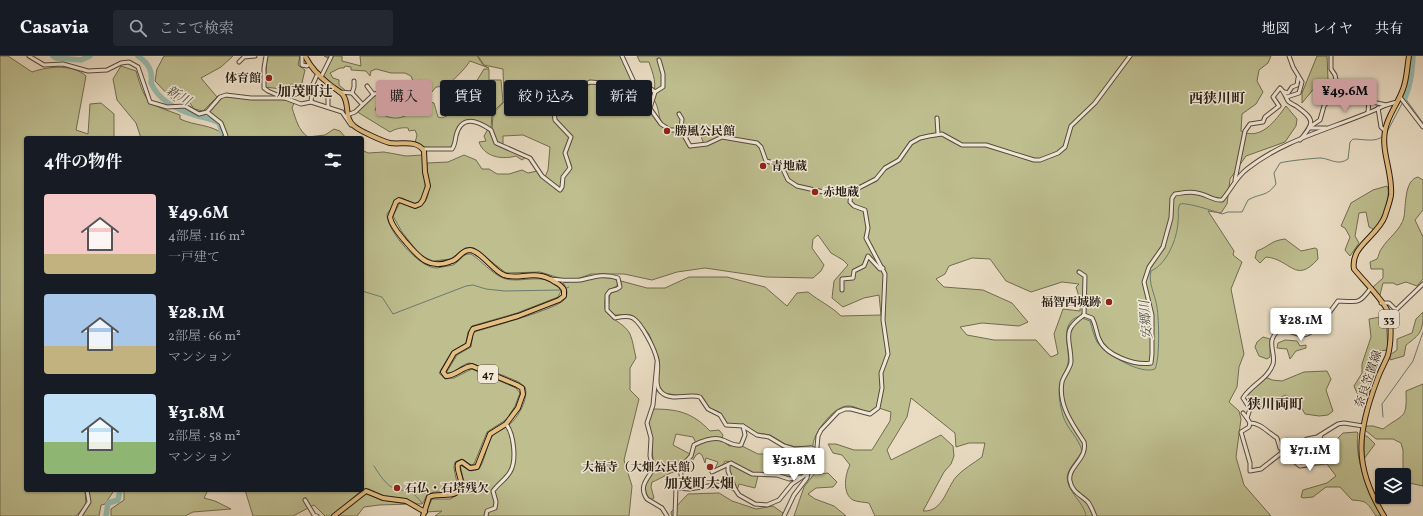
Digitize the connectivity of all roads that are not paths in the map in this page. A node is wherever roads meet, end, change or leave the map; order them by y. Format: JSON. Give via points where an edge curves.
{"nodes":[{"id":1,"x":29,"y":56,"type":"edge"},
{"id":2,"x":255,"y":56,"type":"edge"},
{"id":3,"x":266,"y":56,"type":"edge"},
{"id":4,"x":302,"y":56,"type":"edge"},
{"id":5,"x":305,"y":56,"type":"edge"},
{"id":6,"x":622,"y":56,"type":"edge"},
{"id":7,"x":1130,"y":56,"type":"edge"},
{"id":8,"x":1289,"y":56,"type":"edge"},
{"id":9,"x":1331,"y":56,"type":"edge"},
{"id":10,"x":1409,"y":56,"type":"edge"},
{"id":11,"x":331,"y":57,"type":"dead end"},
{"id":12,"x":659,"y":60,"type":"dead end"},
{"id":13,"x":239,"y":62,"type":"dead end"},
{"id":14,"x":310,"y":64,"type":"junction"},
{"id":15,"x":320,"y":75,"type":"junction"},
{"id":16,"x":1298,"y":76,"type":"junction"},
{"id":17,"x":633,"y":80,"type":"edge"},
{"id":18,"x":354,"y":81,"type":"dead end"},
{"id":19,"x":596,"y":82,"type":"edge"},
{"id":20,"x":367,"y":86,"type":"dead end"},
{"id":21,"x":652,"y":90,"type":"edge"},
{"id":22,"x":339,"y":92,"type":"junction"},
{"id":23,"x":655,"y":92,"type":"junction"},
{"id":24,"x":1285,"y":92,"type":"junction"},
{"id":25,"x":352,"y":93,"type":"junction"},
{"id":26,"x":376,"y":93,"type":"edge"},
{"id":27,"x":328,"y":94,"type":"dead end"},
{"id":28,"x":373,"y":94,"type":"junction"},
{"id":29,"x":1332,"y":96,"type":"junction"},
{"id":30,"x":1287,"y":97,"type":"junction"},
{"id":31,"x":285,"y":98,"type":"junction"},
{"id":32,"x":1401,"y":98,"type":"junction"},
{"id":33,"x":1369,"y":101,"type":"junction"},
{"id":34,"x":311,"y":102,"type":"junction"},
{"id":35,"x":652,"y":102,"type":"edge"},
{"id":36,"x":1397,"y":102,"type":"junction"},
{"id":37,"x":362,"y":104,"type":"junction"},
{"id":38,"x":1386,"y":105,"type":"junction"},
{"id":39,"x":328,"y":108,"type":"junction"},
{"id":40,"x":1378,"y":108,"type":"junction"},
{"id":41,"x":652,"y":111,"type":"edge"},
{"id":42,"x":207,"y":112,"type":"junction"},
{"id":43,"x":1368,"y":112,"type":"junction"},
{"id":44,"x":679,"y":114,"type":"dead end"},
{"id":45,"x":347,"y":115,"type":"junction"},
{"id":46,"x":937,"y":118,"type":"dead end"},
{"id":47,"x":355,"y":127,"type":"junction"},
{"id":48,"x":1310,"y":127,"type":"junction"},
{"id":49,"x":1423,"y":127,"type":"edge"},
{"id":50,"x":1326,"y":128,"type":"junction"},
{"id":51,"x":681,"y":130,"type":"junction"},
{"id":52,"x":1384,"y":131,"type":"junction"},
{"id":53,"x":938,"y":134,"type":"junction"},
{"id":54,"x":225,"y":136,"type":"edge"},
{"id":55,"x":1299,"y":140,"type":"junction"},
{"id":56,"x":423,"y":149,"type":"junction"},
{"id":57,"x":1235,"y":180,"type":"junction"},
{"id":58,"x":852,"y":190,"type":"junction"},
{"id":59,"x":883,"y":268,"type":"junction"},
{"id":60,"x":1079,"y":272,"type":"dead end"},
{"id":61,"x":551,"y":279,"type":"junction"},
{"id":62,"x":1423,"y":284,"type":"edge"},
{"id":63,"x":1370,"y":289,"type":"junction"},
{"id":64,"x":842,"y":290,"type":"dead end"},
{"id":65,"x":1382,"y":303,"type":"junction"},
{"id":66,"x":1396,"y":310,"type":"junction"},
{"id":67,"x":1082,"y":316,"type":"junction"},
{"id":68,"x":1390,"y":323,"type":"junction"},
{"id":69,"x":657,"y":360,"type":"junction"},
{"id":70,"x":1243,"y":413,"type":"dead end"},
{"id":71,"x":1247,"y":418,"type":"junction"},
{"id":72,"x":1250,"y":423,"type":"junction"},
{"id":73,"x":506,"y":424,"type":"junction"},
{"id":74,"x":743,"y":426,"type":"junction"},
{"id":75,"x":1363,"y":426,"type":"junction"},
{"id":76,"x":1321,"y":435,"type":"junction"},
{"id":77,"x":1293,"y":448,"type":"junction"},
{"id":78,"x":817,"y":450,"type":"junction"},
{"id":79,"x":1284,"y":451,"type":"junction"},
{"id":80,"x":728,"y":465,"type":"junction"},
{"id":81,"x":712,"y":472,"type":"dead end"},
{"id":82,"x":808,"y":473,"type":"junction"},
{"id":83,"x":800,"y":477,"type":"junction"},
{"id":84,"x":683,"y":487,"type":"junction"},
{"id":85,"x":735,"y":488,"type":"junction"},
{"id":86,"x":87,"y":492,"type":"edge"},
{"id":87,"x":305,"y":500,"type":"dead end"},
{"id":88,"x":424,"y":514,"type":"edge"},
{"id":89,"x":80,"y":516,"type":"edge"},
{"id":90,"x":317,"y":516,"type":"edge"},
{"id":91,"x":334,"y":516,"type":"edge"},
{"id":92,"x":486,"y":516,"type":"edge"},
{"id":93,"x":667,"y":516,"type":"edge"},
{"id":94,"x":674,"y":516,"type":"edge"},
{"id":95,"x":784,"y":516,"type":"edge"},
{"id":96,"x":1095,"y":516,"type":"edge"},
{"id":97,"x":1384,"y":516,"type":"edge"}],
"edges":[{"from":1,"to":42,"type":"street","via":[[44,65],[63,64],[97,72],[129,62],[138,68],[150,102],[162,107],[185,106],[199,114]]},
{"from":2,"to":13,"type":"street"},
{"from":3,"to":31,"type":"street","via":[[264,88]]},
{"from":4,"to":14,"type":"street","via":[[302,65]]},
{"from":5,"to":14,"type":"main road"},
{"from":6,"to":17,"type":"street"},
{"from":7,"to":53,"type":"street","via":[[1095,103],[1071,126],[1067,144],[1058,153],[1034,160],[986,145],[962,145]]},
{"from":8,"to":16,"type":"street"},
{"from":9,"to":29,"type":"street","via":[[1331,69],[1335,75],[1336,85]]},
{"from":10,"to":32,"type":"main road","name":"奈良笠置線","number":"33"},
{"from":11,"to":15,"type":"street"},
{"from":12,"to":23,"type":"street","via":[[664,81],[663,87]]},
{"from":14,"to":15,"type":"main road"},
{"from":15,"to":22,"type":"main road"},
{"from":15,"to":34,"type":"street","via":[[313,84]]},
{"from":16,"to":24,"type":"street","via":[[1297,85],[1292,86],[1288,93]]},
{"from":16,"to":30,"type":"street","via":[[1302,82],[1298,93]]},
{"from":18,"to":25,"type":"street"},
{"from":19,"to":56,"type":"street","via":[[590,82],[580,87],[572,98],[560,102],[554,111],[554,120],[571,137],[565,153],[570,168],[563,176],[560,190],[542,176],[530,158],[496,143],[491,130],[472,121],[461,125],[451,149]]},
{"from":20,"to":28,"type":"street"},
{"from":21,"to":23,"type":"street"},
{"from":22,"to":25,"type":"street"},
{"from":22,"to":45,"type":"main road","via":[[345,99]]},
{"from":23,"to":35,"type":"street"},
{"from":24,"to":30,"type":"street"},
{"from":24,"to":57,"type":"street","via":[[1280,88],[1273,97],[1279,106],[1265,117],[1263,122],[1250,124],[1247,128]]},
{"from":25,"to":37,"type":"street"},
{"from":26,"to":28,"type":"street"},
{"from":27,"to":39,"type":"street"},
{"from":28,"to":37,"type":"street"},
{"from":29,"to":33,"type":"street"},
{"from":29,"to":48,"type":"street","via":[[1324,106],[1320,120]]},
{"from":30,"to":48,"type":"street","via":[[1288,101],[1308,114],[1312,121]]},
{"from":31,"to":34,"type":"street","via":[[301,104]]},
{"from":31,"to":42,"type":"street","via":[[226,95],[220,97]]},
{"from":32,"to":36,"type":"main road","name":"奈良笠置線","number":"33"},
{"from":32,"to":49,"type":"street"},
{"from":33,"to":38,"type":"street"},
{"from":33,"to":43,"type":"street"},
{"from":34,"to":39,"type":"street"},
{"from":36,"to":38,"type":"street"},
{"from":36,"to":52,"type":"main road","name":"奈良笠置線","number":"33"},
{"from":37,"to":45,"type":"street","via":[[355,112]]},
{"from":38,"to":40,"type":"street"},
{"from":39,"to":47,"type":"street","via":[[342,112],[348,122]]},
{"from":40,"to":43,"type":"street"},
{"from":40,"to":52,"type":"street"},
{"from":41,"to":51,"type":"street","via":[[666,128]]},
{"from":42,"to":54,"type":"street","via":[[221,123]]},
{"from":43,"to":50,"type":"street"},
{"from":44,"to":51,"type":"street","via":[[682,119]]},
{"from":45,"to":47,"type":"main road"},
{"from":46,"to":53,"type":"street"},
{"from":47,"to":56,"type":"main road","via":[[392,144],[405,142]]},
{"from":48,"to":50,"type":"street"},
{"from":48,"to":55,"type":"street"},
{"from":50,"to":55,"type":"street"},
{"from":51,"to":58,"type":"street","via":[[690,146],[707,144],[722,138],[758,144],[766,161],[781,165],[788,180],[796,185],[828,193]]},
{"from":52,"to":63,"type":"main road","name":"奈良笠置線","number":"33","via":[[1391,196],[1378,230],[1356,252],[1353,261],[1354,269]]},
{"from":53,"to":58,"type":"street","via":[[916,140],[899,160],[885,168],[876,179]]},
{"from":55,"to":57,"type":"street","via":[[1270,153]]},
{"from":56,"to":61,"type":"main road","via":[[428,186],[423,200],[415,206],[399,200],[390,217],[418,257],[438,265],[452,261],[470,250],[505,275],[539,275]]},
{"from":57,"to":67,"type":"street","via":[[1222,200],[1186,192],[1173,196],[1171,218],[1163,247],[1149,267],[1144,282],[1152,315],[1151,363],[1128,360],[1110,351],[1099,340],[1092,318]]},
{"from":58,"to":59,"type":"street","via":[[850,200],[854,206],[865,210],[868,228],[866,238]]},
{"from":59,"to":64,"type":"street","via":[[880,269],[868,256],[864,266],[854,271],[852,278],[842,278]]},
{"from":59,"to":78,"type":"street","via":[[883,320],[888,354],[881,373],[882,388],[878,408],[870,414],[851,409],[838,412],[818,436]]},
{"from":60,"to":67,"type":"street","via":[[1085,276]]},
{"from":61,"to":69,"type":"street","via":[[581,280],[592,276],[618,278],[620,287],[607,295],[607,310],[615,318],[633,318],[640,325]]},
{"from":61,"to":73,"type":"main road","number":"47","via":[[564,289],[562,298],[518,316],[475,328],[471,332],[468,345],[454,353],[443,371],[445,376],[451,376],[472,366],[521,387],[523,396]]},
{"from":62,"to":66,"type":"street"},
{"from":63,"to":65,"type":"main road","name":"奈良笠置線","number":"33"},
{"from":63,"to":71,"type":"street","via":[[1362,300],[1357,302],[1338,301],[1330,314],[1324,317],[1312,332],[1304,335],[1285,330],[1277,332],[1271,342],[1274,360],[1272,366],[1243,398],[1250,409]]},
{"from":65,"to":66,"type":"street","via":[[1389,303]]},
{"from":65,"to":68,"type":"main road","name":"奈良笠置線","number":"33","via":[[1388,311]]},
{"from":66,"to":68,"type":"street"},
{"from":67,"to":96,"type":"street","via":[[1070,329],[1070,362],[1062,387],[1067,413],[1085,446],[1084,454],[1070,476],[1070,482],[1077,494],[1089,504]]},
{"from":68,"to":75,"type":"main road","name":"奈良笠置線","number":"33","via":[[1388,352]]},
{"from":69,"to":74,"type":"street","via":[[658,387],[662,393],[700,397],[708,410],[720,415],[726,425]]},
{"from":69,"to":93,"type":"street","via":[[653,405],[647,422],[653,468],[644,485],[647,499],[662,508]]},
{"from":70,"to":71,"type":"street"},
{"from":71,"to":72,"type":"street"},
{"from":72,"to":79,"type":"street","via":[[1259,424],[1277,438],[1280,448]]},
{"from":72,"to":79,"type":"street","via":[[1249,427],[1241,432],[1250,462],[1250,471],[1265,466]]},
{"from":73,"to":88,"type":"main road","number":"47","via":[[491,433],[477,467],[470,468],[462,462],[458,464],[461,482],[456,492],[450,496],[430,496],[426,501]]},
{"from":73,"to":92,"type":"street","via":[[512,436],[514,463],[510,474],[493,491],[495,508],[487,512]]},
{"from":74,"to":78,"type":"street","via":[[757,434],[769,436],[784,446]]},
{"from":74,"to":84,"type":"street","via":[[741,445],[730,445],[722,439],[717,439],[694,445],[691,456],[680,468]]},
{"from":75,"to":76,"type":"street","via":[[1344,422]]},
{"from":75,"to":97,"type":"main road","name":"奈良笠置線","number":"33","via":[[1360,450],[1364,472]]},
{"from":76,"to":77,"type":"street","via":[[1307,439]]},
{"from":76,"to":77,"type":"street","via":[[1316,459],[1312,464],[1300,466],[1296,462]]},
{"from":77,"to":79,"type":"street"},
{"from":78,"to":82,"type":"street"},
{"from":80,"to":81,"type":"street"},
{"from":80,"to":83,"type":"street","via":[[731,463],[752,474],[777,475],[789,479]]},
{"from":80,"to":85,"type":"street"},
{"from":82,"to":83,"type":"street"},
{"from":82,"to":95,"type":"street"},
{"from":83,"to":85,"type":"street","via":[[779,500],[767,504],[755,504],[739,495]]},
{"from":84,"to":85,"type":"street","via":[[689,489],[715,485]]},
{"from":84,"to":94,"type":"street","via":[[676,488]]},
{"from":86,"to":89,"type":"street","via":[[89,502]]},
{"from":87,"to":90,"type":"street"},
{"from":88,"to":91,"type":"main road","via":[[406,501],[383,498],[366,491]]}]}
